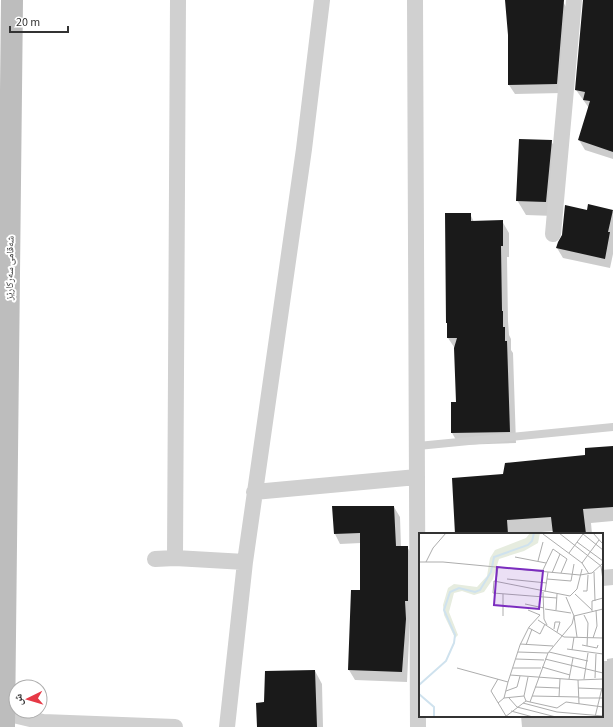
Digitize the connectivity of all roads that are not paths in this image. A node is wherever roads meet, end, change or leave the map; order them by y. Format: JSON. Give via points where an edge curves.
{"nodes":[{"id":1,"x":178,"y":0,"type":"edge"},
{"id":2,"x":322,"y":0,"type":"edge"},
{"id":3,"x":415,"y":0,"type":"edge"},
{"id":4,"x":574,"y":0,"type":"edge"},
{"id":5,"x":9,"y":1,"type":"edge"},
{"id":6,"x":553,"y":234,"type":"dead end"},
{"id":7,"x":613,"y":427,"type":"edge"},
{"id":8,"x":418,"y":446,"type":"junction"},
{"id":9,"x":417,"y":477,"type":"junction"},
{"id":10,"x":254,"y":492,"type":"junction"},
{"id":11,"x":175,"y":558,"type":"junction"},
{"id":12,"x":155,"y":559,"type":"dead end"},
{"id":13,"x":245,"y":562,"type":"junction"},
{"id":14,"x":613,"y":577,"type":"edge"},
{"id":15,"x":603,"y":578,"type":"edge"},
{"id":16,"x":419,"y":597,"type":"edge"},
{"id":17,"x":5,"y":720,"type":"edge"},
{"id":18,"x":175,"y":727,"type":"edge"},
{"id":19,"x":227,"y":727,"type":"edge"},
{"id":20,"x":418,"y":727,"type":"edge"}],
"edges":[{"from":1,"to":11,"type":"street"},
{"from":2,"to":10,"type":"street","via":[[304,149]]},
{"from":3,"to":8,"type":"street"},
{"from":4,"to":6,"type":"street"},
{"from":5,"to":17,"type":"main road","name":"شەقامی سەرکارێز"},
{"from":7,"to":8,"type":"lane"},
{"from":8,"to":9,"type":"street"},
{"from":9,"to":10,"type":"street"},
{"from":9,"to":16,"type":"street"},
{"from":10,"to":13,"type":"street"},
{"from":11,"to":12,"type":"street"},
{"from":11,"to":13,"type":"street"},
{"from":13,"to":19,"type":"street"},
{"from":14,"to":15,"type":"street"},
{"from":16,"to":20,"type":"street"},
{"from":17,"to":18,"type":"street"}]}
